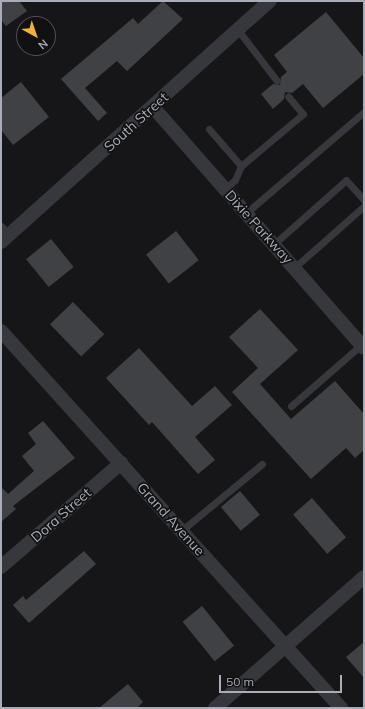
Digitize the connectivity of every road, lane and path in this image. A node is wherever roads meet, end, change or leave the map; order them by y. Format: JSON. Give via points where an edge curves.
{"nodes":[{"id":1,"x":270,"y":1,"type":"edge"},
{"id":2,"x":238,"y":30,"type":"junction"},
{"id":3,"x":275,"y":78,"type":"dead end"},
{"id":4,"x":288,"y":96,"type":"dead end"},
{"id":5,"x":153,"y":108,"type":"junction"},
{"id":6,"x":364,"y":112,"type":"edge"},
{"id":7,"x":209,"y":129,"type":"dead end"},
{"id":8,"x":241,"y":166,"type":"junction"},
{"id":9,"x":224,"y":189,"type":"junction"},
{"id":10,"x":364,"y":200,"type":"edge"},
{"id":11,"x":364,"y":206,"type":"edge"},
{"id":12,"x":246,"y":213,"type":"junction"},
{"id":13,"x":4,"y":234,"type":"edge"},
{"id":14,"x":274,"y":244,"type":"junction"},
{"id":15,"x":295,"y":267,"type":"junction"},
{"id":16,"x":1,"y":331,"type":"edge"},
{"id":17,"x":363,"y":346,"type":"edge"},
{"id":18,"x":291,"y":406,"type":"dead end"},
{"id":19,"x":121,"y":463,"type":"junction"},
{"id":20,"x":262,"y":464,"type":"dead end"},
{"id":21,"x":182,"y":531,"type":"junction"},
{"id":22,"x":1,"y":567,"type":"edge"},
{"id":23,"x":364,"y":577,"type":"edge"},
{"id":24,"x":286,"y":646,"type":"junction"},
{"id":25,"x":215,"y":708,"type":"edge"},
{"id":26,"x":341,"y":708,"type":"edge"}],
"edges":[{"from":1,"to":2,"type":"street","name":"South Street"},
{"from":2,"to":3,"type":"lane"},
{"from":2,"to":5,"type":"street","name":"South Street"},
{"from":4,"to":8,"type":"lane","via":[[303,114]]},
{"from":5,"to":9,"type":"street","name":"Dixie Parkway"},
{"from":5,"to":13,"type":"street","name":"South Street"},
{"from":6,"to":12,"type":"lane"},
{"from":7,"to":8,"type":"lane"},
{"from":8,"to":9,"type":"lane","via":[[235,180]]},
{"from":9,"to":12,"type":"street","name":"Dixie Parkway"},
{"from":10,"to":14,"type":"lane","via":[[346,180]]},
{"from":11,"to":15,"type":"lane"},
{"from":12,"to":14,"type":"street","name":"Dixie Parkway"},
{"from":14,"to":15,"type":"street","name":"Dixie Parkway"},
{"from":15,"to":17,"type":"street","name":"Dixie Parkway"},
{"from":16,"to":19,"type":"street","name":"Grand Avenue"},
{"from":17,"to":18,"type":"lane"},
{"from":19,"to":21,"type":"street","name":"Grand Avenue"},
{"from":19,"to":22,"type":"street","name":"Dora Street"},
{"from":20,"to":21,"type":"lane"},
{"from":21,"to":24,"type":"street","name":"Grand Avenue"},
{"from":23,"to":24,"type":"street"},
{"from":24,"to":25,"type":"street"},
{"from":24,"to":26,"type":"street","name":"Grand Avenue"}]}
